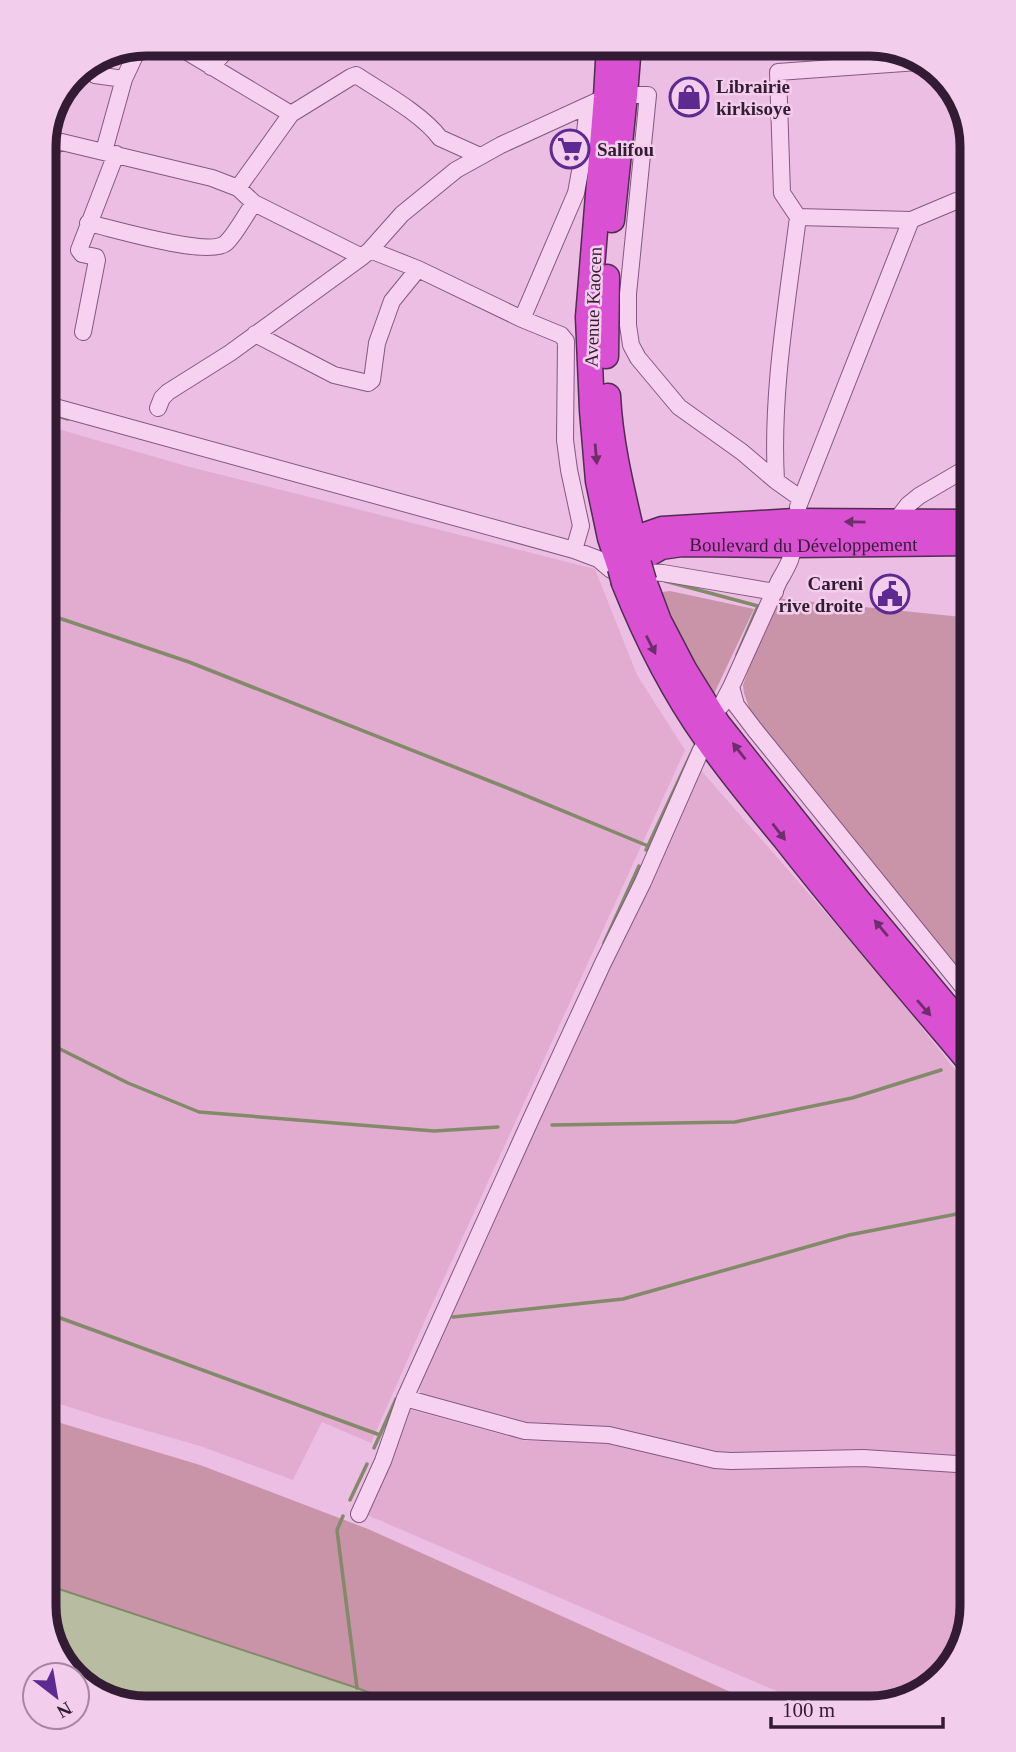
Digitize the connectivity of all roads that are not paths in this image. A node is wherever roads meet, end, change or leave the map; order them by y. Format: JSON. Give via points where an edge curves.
{"nodes":[{"id":1,"x":193,"y":56,"type":"edge"},
{"id":2,"x":221,"y":56,"type":"edge"},
{"id":3,"x":608,"y":56,"type":"edge"},
{"id":4,"x":624,"y":56,"type":"edge"},
{"id":5,"x":134,"y":57,"type":"edge"},
{"id":6,"x":904,"y":63,"type":"edge"},
{"id":7,"x":211,"y":67,"type":"junction"},
{"id":8,"x":95,"y":75,"type":"dead end"},
{"id":9,"x":124,"y":79,"type":"junction"},
{"id":10,"x":606,"y":99,"type":"junction"},
{"id":11,"x":291,"y":114,"type":"junction"},
{"id":12,"x":56,"y":140,"type":"edge"},
{"id":13,"x":110,"y":152,"type":"junction"},
{"id":14,"x":480,"y":156,"type":"junction"},
{"id":15,"x":238,"y":188,"type":"junction"},
{"id":16,"x":960,"y":201,"type":"edge"},
{"id":17,"x":254,"y":203,"type":"junction"},
{"id":18,"x":798,"y":217,"type":"junction"},
{"id":19,"x":911,"y":220,"type":"junction"},
{"id":20,"x":88,"y":223,"type":"junction"},
{"id":21,"x":366,"y":254,"type":"junction"},
{"id":22,"x":418,"y":269,"type":"junction"},
{"id":23,"x":522,"y":319,"type":"junction"},
{"id":24,"x":83,"y":332,"type":"dead end"},
{"id":25,"x":255,"y":334,"type":"junction"},
{"id":26,"x":56,"y":407,"type":"edge"},
{"id":27,"x":158,"y":408,"type":"dead end"},
{"id":28,"x":960,"y":471,"type":"edge"},
{"id":29,"x":776,"y":481,"type":"junction"},
{"id":30,"x":625,"y":501,"type":"junction"},
{"id":31,"x":796,"y":521,"type":"junction"},
{"id":32,"x":894,"y":523,"type":"junction"},
{"id":33,"x":662,"y":530,"type":"junction"},
{"id":34,"x":960,"y":531,"type":"edge"},
{"id":35,"x":960,"y":531,"type":"edge"},
{"id":36,"x":574,"y":550,"type":"junction"},
{"id":37,"x":631,"y":567,"type":"junction"},
{"id":38,"x":775,"y":592,"type":"junction"},
{"id":39,"x":731,"y":687,"type":"junction"},
{"id":40,"x":721,"y":706,"type":"dead end"},
{"id":41,"x":701,"y":750,"type":"dead end"},
{"id":42,"x":960,"y":983,"type":"edge"},
{"id":43,"x":960,"y":1040,"type":"edge"},
{"id":44,"x":405,"y":1398,"type":"junction"},
{"id":45,"x":960,"y":1464,"type":"edge"},
{"id":46,"x":359,"y":1514,"type":"dead end"}],
"edges":[{"from":1,"to":7,"type":"street"},
{"from":2,"to":7,"type":"street"},
{"from":3,"to":10,"type":"highway","name":"Avenue Kaocen"},
{"from":4,"to":10,"type":"highway","name":"Avenue Kaocen"},
{"from":5,"to":9,"type":"street"},
{"from":6,"to":18,"type":"street","via":[[778,72],[782,193]]},
{"from":7,"to":11,"type":"street"},
{"from":8,"to":9,"type":"street"},
{"from":9,"to":13,"type":"street"},
{"from":10,"to":14,"type":"street"},
{"from":10,"to":23,"type":"street","via":[[581,166],[576,194]]},
{"from":10,"to":29,"type":"street","via":[[648,95],[628,294],[631,345],[678,407]]},
{"from":10,"to":30,"type":"highway","name":"Avenue Kaocen","via":[[605,344],[609,414]]},
{"from":10,"to":37,"type":"highway","name":"Avenue Kaocen","one_way":true,"via":[[588,317],[592,410],[598,481],[610,538]]},
{"from":11,"to":14,"type":"street","via":[[356,75],[413,113],[440,138]]},
{"from":11,"to":15,"type":"street"},
{"from":12,"to":13,"type":"street"},
{"from":13,"to":15,"type":"street"},
{"from":13,"to":20,"type":"street"},
{"from":14,"to":21,"type":"street","via":[[402,214]]},
{"from":15,"to":17,"type":"street"},
{"from":16,"to":19,"type":"street"},
{"from":17,"to":20,"type":"street","via":[[227,243],[216,248],[173,244]]},
{"from":17,"to":21,"type":"street"},
{"from":18,"to":19,"type":"street"},
{"from":18,"to":29,"type":"street","via":[[778,381]]},
{"from":19,"to":31,"type":"street"},
{"from":20,"to":24,"type":"street","via":[[79,250],[97,260]]},
{"from":21,"to":22,"type":"street"},
{"from":21,"to":25,"type":"street"},
{"from":22,"to":23,"type":"street"},
{"from":22,"to":25,"type":"street","via":[[392,301],[369,383],[334,375]]},
{"from":23,"to":36,"type":"street","via":[[566,341],[565,440],[581,526]]},
{"from":25,"to":27,"type":"street","via":[[167,393]]},
{"from":26,"to":36,"type":"street"},
{"from":28,"to":32,"type":"street","via":[[919,496]]},
{"from":29,"to":31,"type":"street"},
{"from":30,"to":33,"type":"highway","via":[[642,521]]},
{"from":30,"to":37,"type":"highway","name":"Avenue Kaocen"},
{"from":32,"to":31,"type":"highway","name":"Boulevard du Développement","one_way":true},
{"from":31,"to":33,"type":"highway","name":"Boulevard du Développement"},
{"from":31,"to":34,"type":"highway","name":"Boulevard du Développement"},
{"from":31,"to":37,"type":"highway","name":"Boulevard du Développement","via":[[665,546]]},
{"from":31,"to":38,"type":"street","via":[[788,566]]},
{"from":32,"to":35,"type":"highway","name":"Boulevard du Développement"},
{"from":33,"to":37,"type":"highway","name":"Boulevard du Développement","via":[[645,535]]},
{"from":36,"to":38,"type":"street","via":[[611,570],[663,573]]},
{"from":37,"to":43,"type":"highway","via":[[718,724]]},
{"from":38,"to":39,"type":"street"},
{"from":39,"to":40,"type":"street"},
{"from":39,"to":42,"type":"street","via":[[736,705],[755,730]]},
{"from":41,"to":44,"type":"street"},
{"from":44,"to":45,"type":"street","via":[[525,1431],[609,1435],[715,1460],[863,1458]]},
{"from":44,"to":46,"type":"street"}]}
